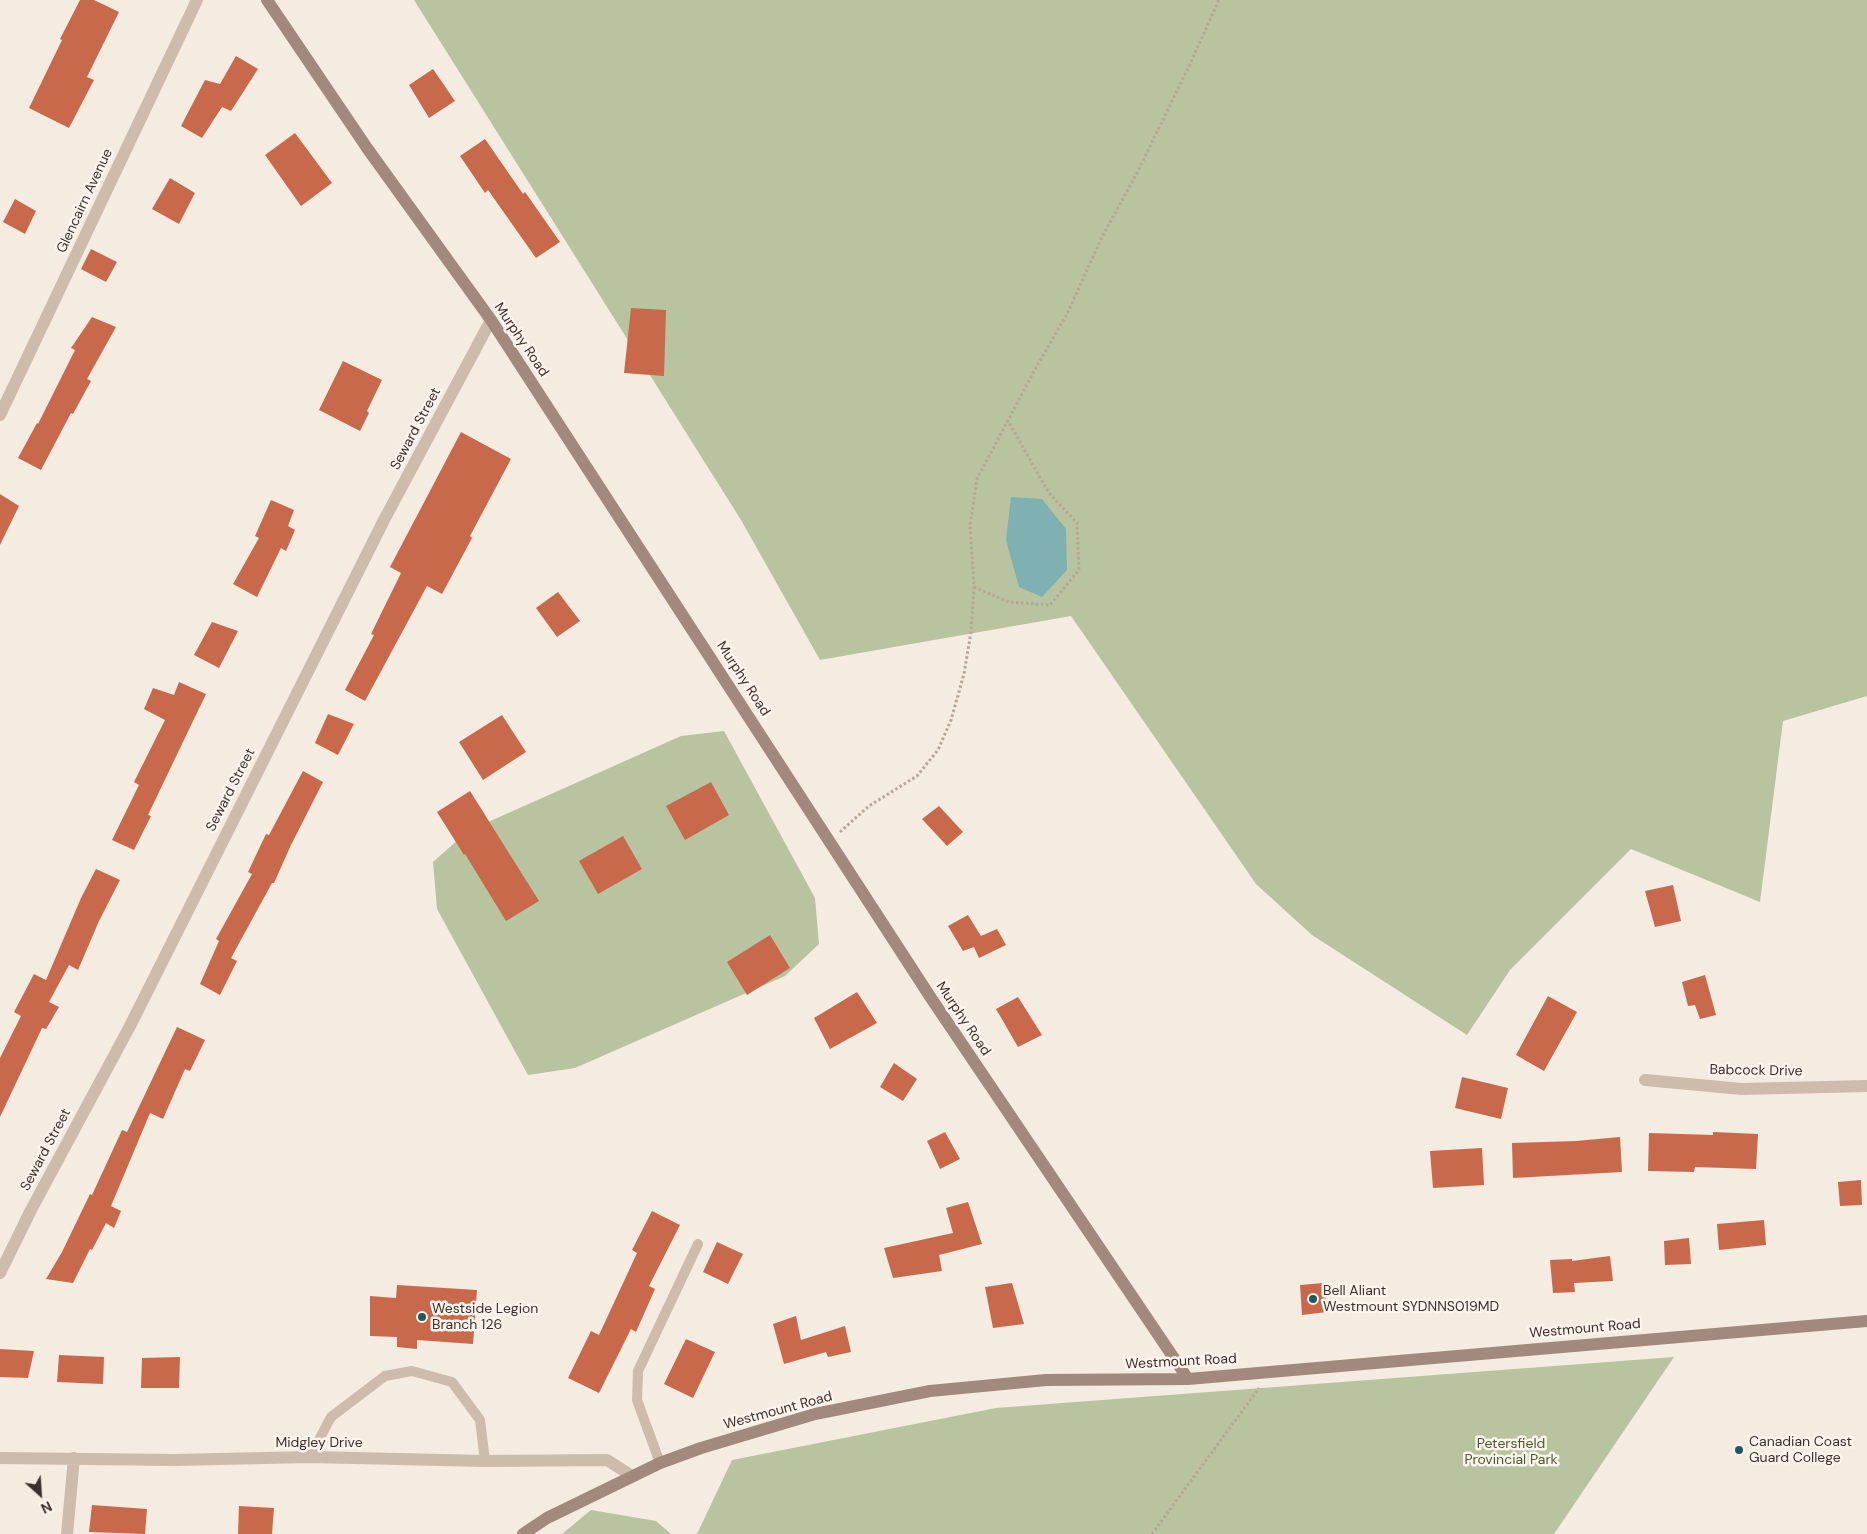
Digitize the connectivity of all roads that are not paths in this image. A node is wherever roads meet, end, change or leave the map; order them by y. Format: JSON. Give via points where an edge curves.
{"nodes":[{"id":1,"x":197,"y":0,"type":"edge"},
{"id":2,"x":267,"y":0,"type":"edge"},
{"id":3,"x":491,"y":320,"type":"junction"},
{"id":4,"x":0,"y":415,"type":"edge"},
{"id":5,"x":1645,"y":1080,"type":"dead end"},
{"id":6,"x":1867,"y":1086,"type":"edge"},
{"id":7,"x":698,"y":1244,"type":"dead end"},
{"id":8,"x":0,"y":1273,"type":"edge"},
{"id":9,"x":1867,"y":1321,"type":"edge"},
{"id":10,"x":1188,"y":1379,"type":"junction"},
{"id":11,"x":310,"y":1457,"type":"junction"},
{"id":12,"x":0,"y":1458,"type":"edge"},
{"id":13,"x":74,"y":1458,"type":"junction"},
{"id":14,"x":485,"y":1461,"type":"junction"},
{"id":15,"x":660,"y":1463,"type":"junction"},
{"id":16,"x":632,"y":1476,"type":"junction"},
{"id":17,"x":67,"y":1534,"type":"edge"},
{"id":18,"x":523,"y":1534,"type":"edge"}],
"edges":[{"from":1,"to":4,"type":"street","name":"Glencairn Avenue"},
{"from":2,"to":3,"type":"street","name":"Murphy Road","via":[[367,148]]},
{"from":3,"to":8,"type":"street","name":"Seward Street","via":[[384,520],[130,1026]]},
{"from":3,"to":10,"type":"street","name":"Murphy Road","via":[[931,998]]},
{"from":5,"to":6,"type":"street","name":"Babcock Drive","via":[[1742,1089]]},
{"from":7,"to":15,"type":"lane","via":[[638,1371],[637,1400]]},
{"from":9,"to":10,"type":"street","name":"Westmount Road"},
{"from":10,"to":15,"type":"street","name":"Westmount Road","via":[[1046,1380],[930,1391],[816,1414]]},
{"from":11,"to":13,"type":"street","name":"Midgley Drive"},
{"from":11,"to":14,"type":"street","name":"Midgley Drive"},
{"from":11,"to":14,"type":"lane","via":[[331,1417],[385,1376],[412,1371],[452,1382],[480,1420]]},
{"from":12,"to":13,"type":"street","name":"Midgley Drive"},
{"from":13,"to":17,"type":"street"},
{"from":14,"to":16,"type":"street","name":"Midgley Drive","via":[[607,1460]]},
{"from":15,"to":16,"type":"street","name":"Westmount Road"},
{"from":16,"to":18,"type":"street","name":"Westmount Road","via":[[547,1518]]}]}
